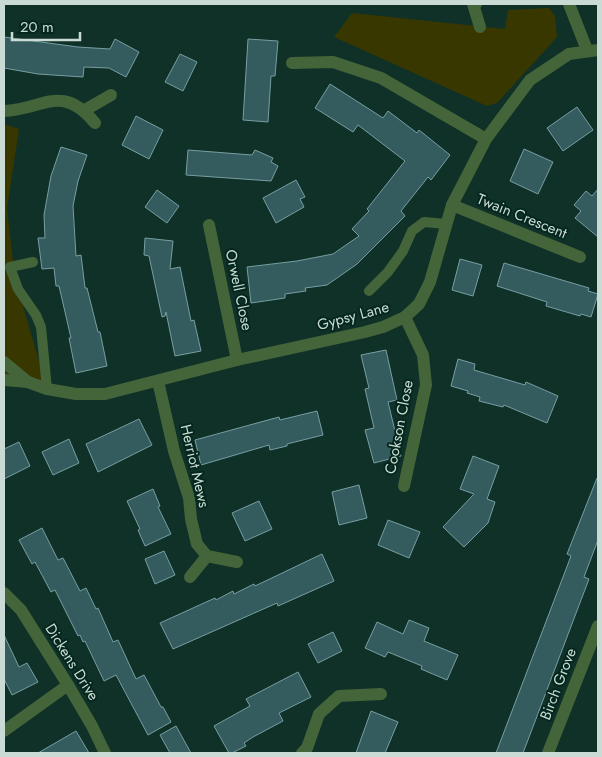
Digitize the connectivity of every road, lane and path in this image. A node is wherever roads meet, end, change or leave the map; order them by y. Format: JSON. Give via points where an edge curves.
{"nodes":[{"id":1,"x":476,"y":4,"type":"edge"},
{"id":2,"x":569,"y":4,"type":"edge"},
{"id":3,"x":480,"y":27,"type":"dead end"},
{"id":4,"x":593,"y":50,"type":"edge"},
{"id":5,"x":292,"y":63,"type":"dead end"},
{"id":6,"x":111,"y":95,"type":"dead end"},
{"id":7,"x":85,"y":110,"type":"junction"},
{"id":8,"x":4,"y":111,"type":"edge"},
{"id":9,"x":95,"y":122,"type":"dead end"},
{"id":10,"x":486,"y":140,"type":"junction"},
{"id":11,"x":452,"y":205,"type":"junction"},
{"id":12,"x":446,"y":224,"type":"junction"},
{"id":13,"x":209,"y":225,"type":"dead end"},
{"id":14,"x":580,"y":257,"type":"dead end"},
{"id":15,"x":33,"y":262,"type":"dead end"},
{"id":16,"x":368,"y":292,"type":"dead end"},
{"id":17,"x":405,"y":317,"type":"junction"},
{"id":18,"x":237,"y":360,"type":"junction"},
{"id":19,"x":4,"y":362,"type":"edge"},
{"id":20,"x":4,"y":380,"type":"edge"},
{"id":21,"x":158,"y":381,"type":"junction"},
{"id":22,"x":28,"y":382,"type":"junction"},
{"id":23,"x":47,"y":389,"type":"junction"},
{"id":24,"x":404,"y":486,"type":"dead end"},
{"id":25,"x":207,"y":556,"type":"junction"},
{"id":26,"x":236,"y":562,"type":"dead end"},
{"id":27,"x":190,"y":577,"type":"dead end"},
{"id":28,"x":4,"y":593,"type":"edge"},
{"id":29,"x":598,"y":626,"type":"edge"},
{"id":30,"x":68,"y":685,"type":"junction"},
{"id":31,"x":381,"y":694,"type":"dead end"},
{"id":32,"x":4,"y":731,"type":"edge"},
{"id":33,"x":106,"y":753,"type":"edge"},
{"id":34,"x":302,"y":753,"type":"edge"},
{"id":35,"x":548,"y":753,"type":"edge"}],
"edges":[{"from":1,"to":3,"type":"street","via":[[473,4]]},
{"from":2,"to":4,"type":"street"},
{"from":4,"to":10,"type":"street","name":"Gypsy Lane","via":[[569,54],[530,80]]},
{"from":5,"to":10,"type":"street","via":[[333,62],[381,78]]},
{"from":6,"to":7,"type":"street"},
{"from":7,"to":8,"type":"street","via":[[68,102],[53,100]]},
{"from":7,"to":9,"type":"street"},
{"from":10,"to":11,"type":"street","name":"Gypsy Lane"},
{"from":11,"to":12,"type":"street","name":"Gypsy Lane"},
{"from":11,"to":14,"type":"street","name":"Twain Crescent"},
{"from":12,"to":16,"type":"lane","via":[[424,222],[412,231],[388,272]]},
{"from":12,"to":17,"type":"street","name":"Gypsy Lane","via":[[430,282],[419,304]]},
{"from":13,"to":18,"type":"street","name":"Orwell Close"},
{"from":15,"to":23,"type":"lane","via":[[10,267],[18,289],[41,327]]},
{"from":17,"to":18,"type":"street","name":"Gypsy Lane","via":[[365,332]]},
{"from":17,"to":24,"type":"street","name":"Cookson Close","via":[[423,355],[426,385]]},
{"from":18,"to":21,"type":"street","name":"Gypsy Lane"},
{"from":19,"to":22,"type":"street","name":"Gypsy Lane"},
{"from":20,"to":22,"type":"street","name":"Gypsy Lane"},
{"from":21,"to":23,"type":"street","name":"Gypsy Lane","via":[[105,394]]},
{"from":21,"to":25,"type":"street","name":"Herriot Mews","via":[[197,544]]},
{"from":22,"to":23,"type":"street","name":"Gypsy Lane"},
{"from":25,"to":26,"type":"street"},
{"from":25,"to":27,"type":"street"},
{"from":28,"to":30,"type":"street","name":"Dickens Drive","via":[[21,610]]},
{"from":29,"to":35,"type":"street","name":"Birch Grove"},
{"from":30,"to":32,"type":"street"},
{"from":30,"to":33,"type":"street","name":"Dickens Drive"},
{"from":31,"to":34,"type":"street","via":[[339,696],[319,714],[307,748]]}]}
